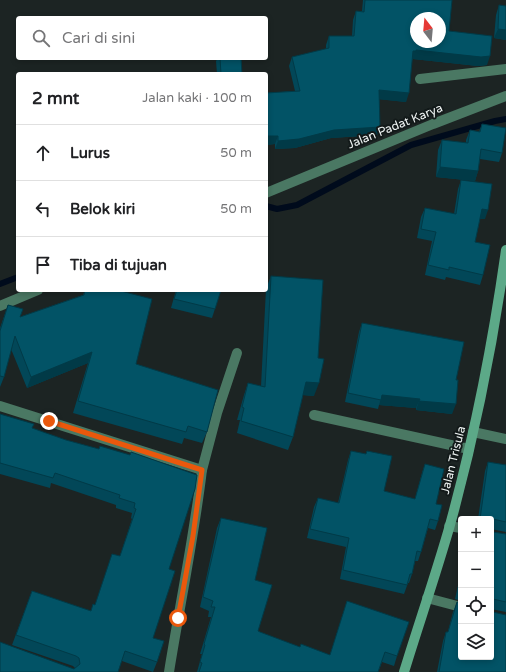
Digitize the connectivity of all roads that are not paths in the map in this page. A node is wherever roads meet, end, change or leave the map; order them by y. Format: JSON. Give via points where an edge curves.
{"nodes":[{"id":1,"x":506,"y":69,"type":"edge"},
{"id":2,"x":420,"y":79,"type":"dead end"},
{"id":3,"x":506,"y":96,"type":"edge"},
{"id":4,"x":268,"y":193,"type":"edge"},
{"id":5,"x":506,"y":250,"type":"edge"},
{"id":6,"x":504,"y":285,"type":"edge"},
{"id":7,"x":33,"y":292,"type":"edge"},
{"id":8,"x":0,"y":306,"type":"edge"},
{"id":9,"x":237,"y":353,"type":"dead end"},
{"id":10,"x":0,"y":406,"type":"edge"},
{"id":11,"x":314,"y":415,"type":"dead end"},
{"id":12,"x":473,"y":432,"type":"junction"},
{"id":13,"x":506,"y":439,"type":"edge"},
{"id":14,"x":469,"y":449,"type":"junction"},
{"id":15,"x":202,"y":470,"type":"junction"},
{"id":16,"x":449,"y":526,"type":"junction"},
{"id":17,"x":458,"y":528,"type":"edge"},
{"id":18,"x":427,"y":598,"type":"junction"},
{"id":19,"x":458,"y":606,"type":"edge"},
{"id":20,"x":169,"y":672,"type":"edge"},
{"id":21,"x":404,"y":672,"type":"edge"}],
"edges":[{"from":1,"to":2,"type":"street"},
{"from":3,"to":4,"type":"street","name":"Jalan Padat Karya"},
{"from":5,"to":6,"type":"street","name":"Jalan Trisula"},
{"from":6,"to":12,"type":"street","name":"Jalan Trisula"},
{"from":7,"to":8,"type":"street"},
{"from":9,"to":15,"type":"street"},
{"from":10,"to":15,"type":"street"},
{"from":11,"to":14,"type":"street"},
{"from":12,"to":13,"type":"street"},
{"from":12,"to":14,"type":"street","name":"Jalan Trisula"},
{"from":14,"to":16,"type":"street","name":"Jalan Trisula"},
{"from":15,"to":20,"type":"street"},
{"from":16,"to":17,"type":"street"},
{"from":16,"to":18,"type":"street","name":"Jalan Trisula"},
{"from":18,"to":19,"type":"street"},
{"from":18,"to":21,"type":"street","name":"Jalan Trisula"}]}
